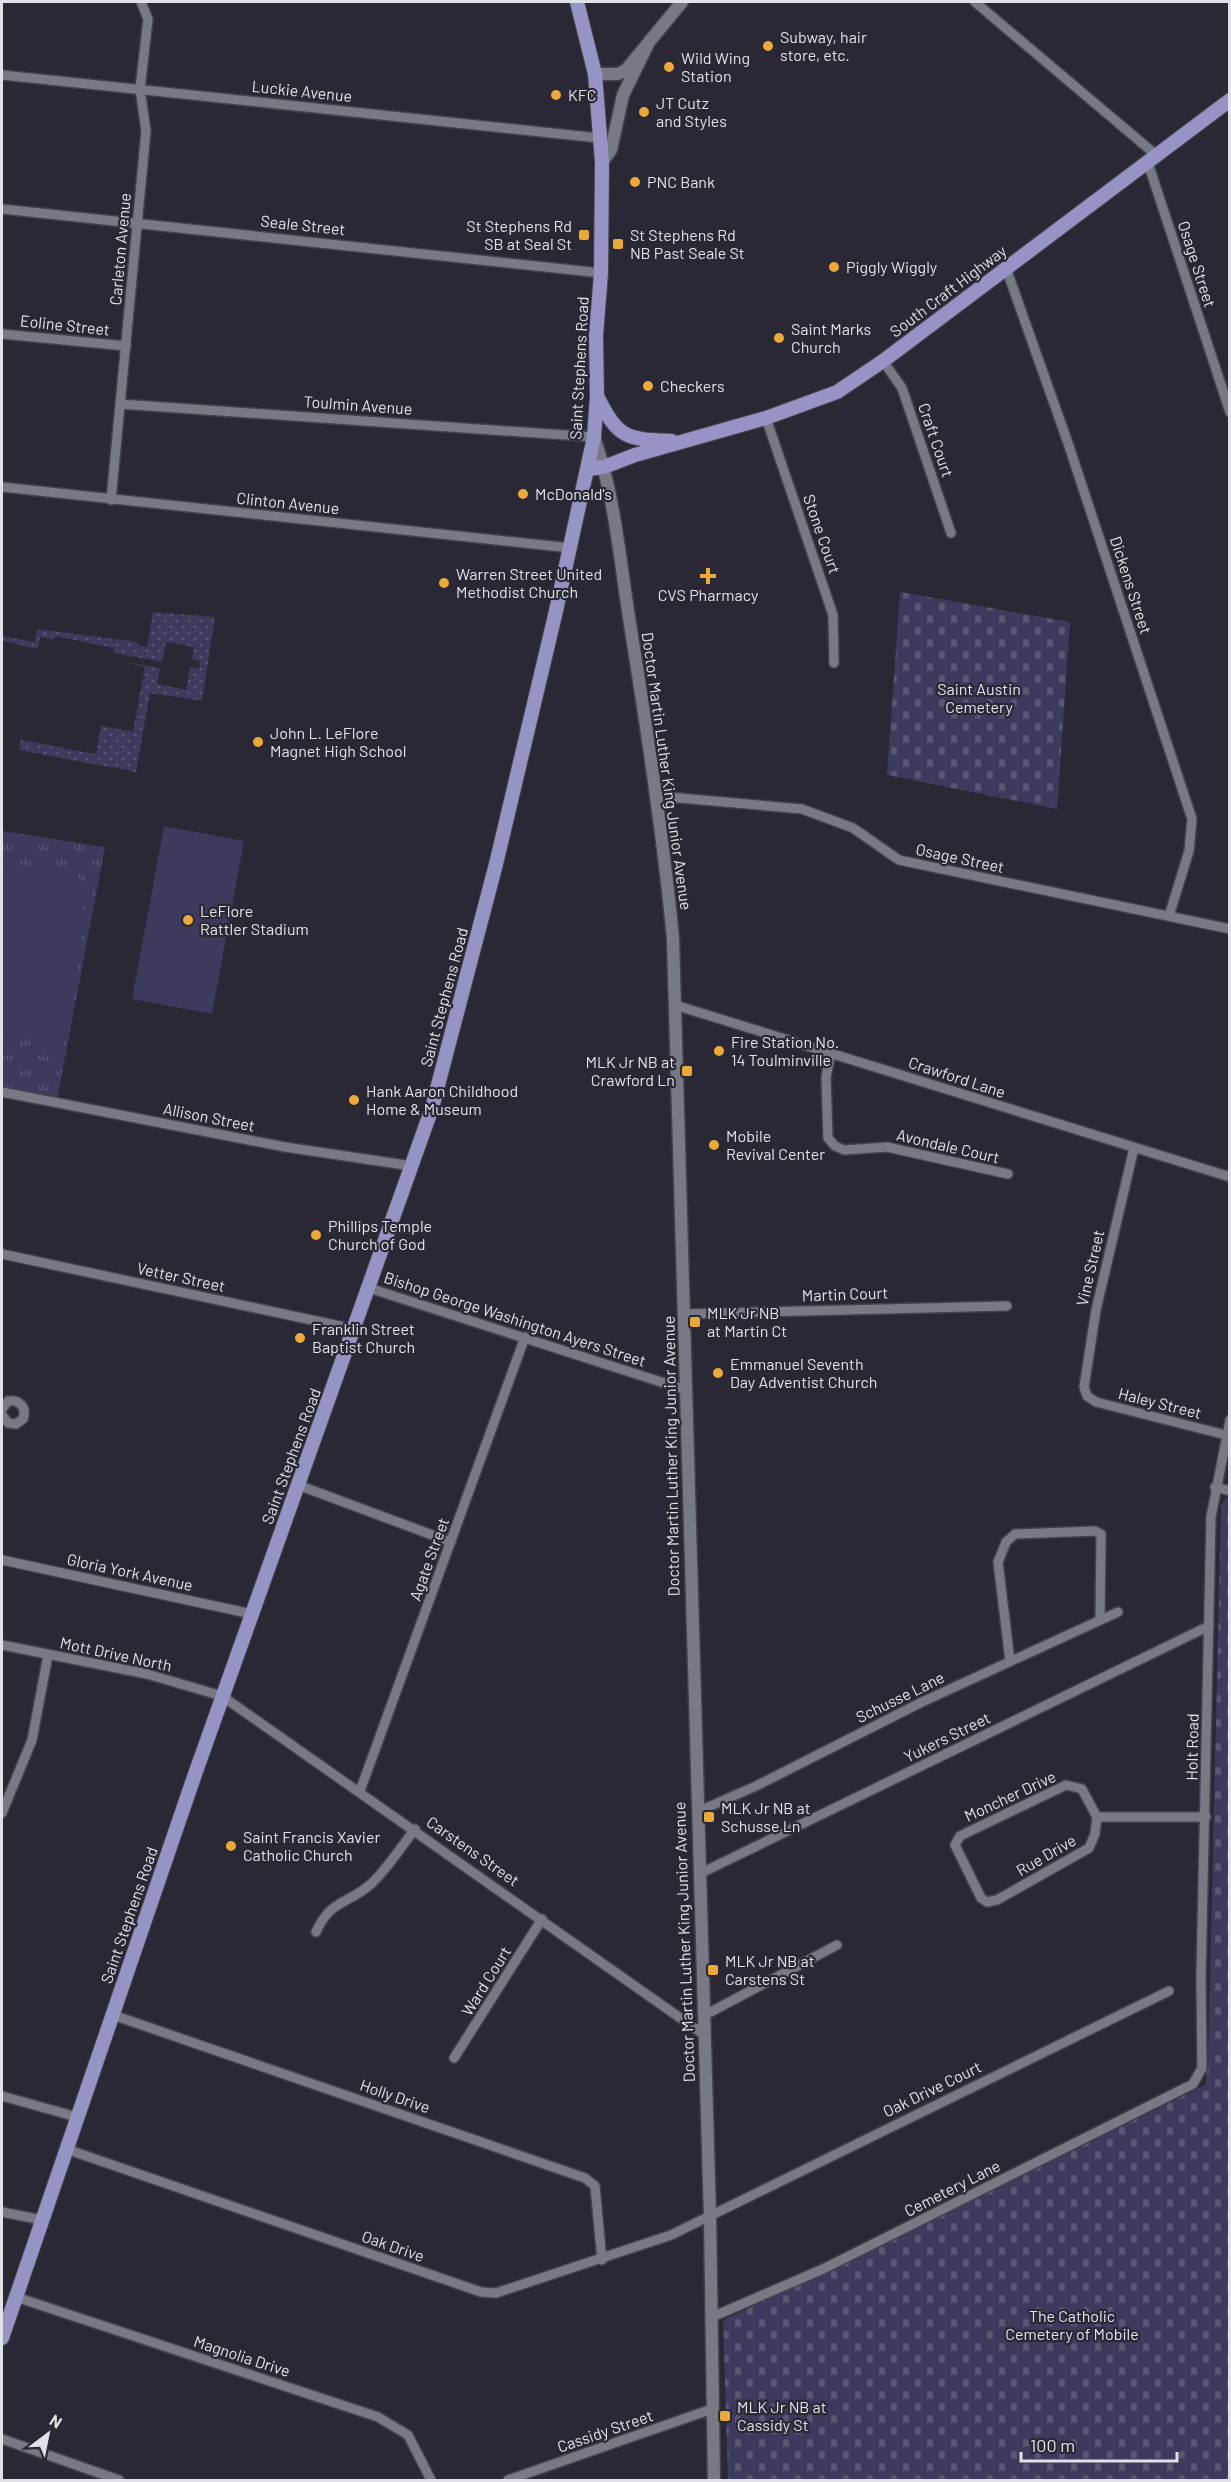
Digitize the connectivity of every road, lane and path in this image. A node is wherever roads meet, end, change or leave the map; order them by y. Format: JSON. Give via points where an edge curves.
{"nodes":[{"id":1,"x":141,"y":2,"type":"edge"},
{"id":2,"x":577,"y":2,"type":"edge"},
{"id":3,"x":682,"y":2,"type":"edge"},
{"id":4,"x":975,"y":2,"type":"edge"},
{"id":5,"x":648,"y":44,"type":"junction"},
{"id":6,"x":595,"y":74,"type":"junction"},
{"id":7,"x":2,"y":75,"type":"edge"},
{"id":8,"x":140,"y":89,"type":"junction"},
{"id":9,"x":1230,"y":100,"type":"edge"},
{"id":10,"x":599,"y":138,"type":"junction"},
{"id":11,"x":1151,"y":157,"type":"junction"},
{"id":12,"x":602,"y":162,"type":"junction"},
{"id":13,"x":2,"y":209,"type":"edge"},
{"id":14,"x":138,"y":223,"type":"junction"},
{"id":15,"x":1006,"y":268,"type":"junction"},
{"id":16,"x":601,"y":273,"type":"junction"},
{"id":17,"x":2,"y":334,"type":"edge"},
{"id":18,"x":126,"y":346,"type":"junction"},
{"id":19,"x":884,"y":361,"type":"junction"},
{"id":20,"x":597,"y":396,"type":"junction"},
{"id":21,"x":120,"y":404,"type":"junction"},
{"id":22,"x":1230,"y":412,"type":"edge"},
{"id":23,"x":766,"y":418,"type":"junction"},
{"id":24,"x":594,"y":437,"type":"junction"},
{"id":25,"x":682,"y":442,"type":"junction"},
{"id":26,"x":604,"y":467,"type":"junction"},
{"id":27,"x":588,"y":469,"type":"junction"},
{"id":28,"x":2,"y":487,"type":"edge"},
{"id":29,"x":111,"y":500,"type":"junction"},
{"id":30,"x":951,"y":533,"type":"dead end"},
{"id":31,"x":571,"y":548,"type":"junction"},
{"id":32,"x":834,"y":663,"type":"dead end"},
{"id":33,"x":657,"y":796,"type":"junction"},
{"id":34,"x":1169,"y":916,"type":"junction"},
{"id":35,"x":1230,"y":929,"type":"edge"},
{"id":36,"x":675,"y":1005,"type":"junction"},
{"id":37,"x":831,"y":1052,"type":"junction"},
{"id":38,"x":2,"y":1092,"type":"edge"},
{"id":39,"x":1134,"y":1148,"type":"junction"},
{"id":40,"x":412,"y":1166,"type":"junction"},
{"id":41,"x":1008,"y":1174,"type":"dead end"},
{"id":42,"x":1230,"y":1177,"type":"edge"},
{"id":43,"x":2,"y":1254,"type":"edge"},
{"id":44,"x":369,"y":1288,"type":"junction"},
{"id":45,"x":1006,"y":1306,"type":"dead end"},
{"id":46,"x":685,"y":1314,"type":"junction"},
{"id":47,"x":354,"y":1329,"type":"junction"},
{"id":48,"x":525,"y":1337,"type":"junction"},
{"id":49,"x":686,"y":1390,"type":"junction"},
{"id":50,"x":1088,"y":1396,"type":"joint"},
{"id":51,"x":2,"y":1409,"type":"edge"},
{"id":52,"x":2,"y":1415,"type":"edge"},
{"id":53,"x":1230,"y":1420,"type":"edge"},
{"id":54,"x":1226,"y":1435,"type":"junction"},
{"id":55,"x":298,"y":1485,"type":"junction"},
{"id":56,"x":1215,"y":1487,"type":"junction"},
{"id":57,"x":1230,"y":1491,"type":"edge"},
{"id":58,"x":451,"y":1542,"type":"junction"},
{"id":59,"x":2,"y":1560,"type":"edge"},
{"id":60,"x":1118,"y":1612,"type":"dead end"},
{"id":61,"x":252,"y":1614,"type":"junction"},
{"id":62,"x":1100,"y":1620,"type":"junction"},
{"id":63,"x":1209,"y":1626,"type":"junction"},
{"id":64,"x":2,"y":1645,"type":"edge"},
{"id":65,"x":48,"y":1655,"type":"junction"},
{"id":66,"x":1010,"y":1661,"type":"junction"},
{"id":67,"x":222,"y":1696,"type":"junction"},
{"id":68,"x":360,"y":1791,"type":"junction"},
{"id":69,"x":3,"y":1801,"type":"edge"},
{"id":70,"x":697,"y":1812,"type":"junction"},
{"id":71,"x":2,"y":1813,"type":"edge"},
{"id":72,"x":1097,"y":1817,"type":"junction"},
{"id":73,"x":1206,"y":1817,"type":"junction"},
{"id":74,"x":415,"y":1829,"type":"junction"},
{"id":75,"x":699,"y":1874,"type":"junction"},
{"id":76,"x":987,"y":1902,"type":"joint"},
{"id":77,"x":542,"y":1919,"type":"junction"},
{"id":78,"x":316,"y":1932,"type":"dead end"},
{"id":79,"x":837,"y":1945,"type":"dead end"},
{"id":80,"x":1169,"y":1991,"type":"dead end"},
{"id":81,"x":112,"y":2015,"type":"junction"},
{"id":82,"x":703,"y":2016,"type":"junction"},
{"id":83,"x":703,"y":2034,"type":"junction"},
{"id":84,"x":454,"y":2058,"type":"dead end"},
{"id":85,"x":1200,"y":2077,"type":"joint"},
{"id":86,"x":2,"y":2096,"type":"edge"},
{"id":87,"x":78,"y":2117,"type":"junction"},
{"id":88,"x":66,"y":2149,"type":"junction"},
{"id":89,"x":2,"y":2212,"type":"edge"},
{"id":90,"x":710,"y":2217,"type":"junction"},
{"id":91,"x":42,"y":2220,"type":"junction"},
{"id":92,"x":602,"y":2260,"type":"junction"},
{"id":93,"x":16,"y":2297,"type":"junction"},
{"id":94,"x":712,"y":2316,"type":"junction"},
{"id":95,"x":2,"y":2338,"type":"edge"},
{"id":96,"x":712,"y":2409,"type":"junction"},
{"id":97,"x":2,"y":2439,"type":"edge"},
{"id":98,"x":119,"y":2481,"type":"edge"},
{"id":99,"x":431,"y":2481,"type":"edge"},
{"id":100,"x":508,"y":2481,"type":"edge"},
{"id":101,"x":714,"y":2481,"type":"edge"}],
"edges":[{"from":1,"to":8,"type":"street","name":"Carleton Avenue","via":[[147,19]]},
{"from":2,"to":6,"type":"main road","name":"Saint Stephens Road"},
{"from":3,"to":5,"type":"main road"},
{"from":4,"to":11,"type":"street"},
{"from":5,"to":6,"type":"main road","via":[[626,70]]},
{"from":5,"to":12,"type":"main road","via":[[623,95],[611,150]]},
{"from":6,"to":10,"type":"main road","name":"Saint Stephens Road"},
{"from":7,"to":8,"type":"street","name":"Luckie Avenue"},
{"from":8,"to":10,"type":"street","name":"Luckie Avenue"},
{"from":8,"to":14,"type":"street","name":"Carleton Avenue","via":[[146,131]]},
{"from":9,"to":11,"type":"main road","name":"South Craft Highway"},
{"from":10,"to":12,"type":"main road","name":"Saint Stephens Road"},
{"from":11,"to":15,"type":"main road","name":"South Craft Highway"},
{"from":11,"to":22,"type":"street","name":"Osage Street"},
{"from":12,"to":16,"type":"main road","name":"Saint Stephens Road"},
{"from":13,"to":14,"type":"street","name":"Seale Street"},
{"from":14,"to":16,"type":"street","name":"Seale Street"},
{"from":14,"to":18,"type":"street","name":"Carleton Avenue"},
{"from":15,"to":19,"type":"main road","name":"South Craft Highway"},
{"from":15,"to":34,"type":"street","name":"Dickens Street","via":[[1192,819],[1189,850]]},
{"from":16,"to":20,"type":"main road","name":"Saint Stephens Road"},
{"from":17,"to":18,"type":"street","name":"Eoline Street"},
{"from":18,"to":21,"type":"street","name":"Carleton Avenue"},
{"from":19,"to":23,"type":"main road","name":"South Craft Highway","via":[[837,392]]},
{"from":19,"to":30,"type":"street","name":"Craft Court","via":[[902,388]]},
{"from":20,"to":24,"type":"main road","name":"Saint Stephens Road"},
{"from":20,"to":25,"type":"main road","via":[[610,422],[620,432],[645,440]]},
{"from":21,"to":24,"type":"street","name":"Toulmin Avenue"},
{"from":21,"to":29,"type":"street","name":"Carleton Avenue"},
{"from":23,"to":25,"type":"main road","name":"South Craft Highway"},
{"from":23,"to":32,"type":"street","name":"Stone Court","via":[[833,615]]},
{"from":24,"to":26,"type":"main road","name":"Doctor Martin Luther King Junior Avenue"},
{"from":24,"to":27,"type":"main road","name":"Saint Stephens Road"},
{"from":25,"to":26,"type":"main road","name":"South Craft Highway"},
{"from":26,"to":27,"type":"main road","name":"South Craft Highway"},
{"from":26,"to":33,"type":"main road","name":"Doctor Martin Luther King Junior Avenue"},
{"from":27,"to":31,"type":"main road","name":"Saint Stephens Road"},
{"from":28,"to":29,"type":"street","name":"Clinton Avenue"},
{"from":29,"to":31,"type":"street","name":"Clinton Avenue"},
{"from":31,"to":40,"type":"main road","name":"Saint Stephens Road","via":[[496,864],[432,1108]]},
{"from":33,"to":34,"type":"street","name":"Osage Street","via":[[802,809],[853,828],[899,860]]},
{"from":33,"to":36,"type":"main road","name":"Doctor Martin Luther King Junior Avenue","via":[[673,939]]},
{"from":34,"to":35,"type":"street","name":"Osage Street"},
{"from":36,"to":37,"type":"street","name":"Crawford Lane"},
{"from":36,"to":46,"type":"main road","name":"Doctor Martin Luther King Junior Avenue"},
{"from":37,"to":39,"type":"street","name":"Crawford Lane"},
{"from":37,"to":41,"type":"street","name":"Avondale Court","via":[[826,1077],[828,1138],[835,1146],[844,1150],[887,1147]]},
{"from":38,"to":40,"type":"street","name":"Allison Street","via":[[285,1147]]},
{"from":39,"to":42,"type":"street","name":"Crawford Lane"},
{"from":39,"to":50,"type":"street","name":"Vine Street","via":[[1096,1310],[1084,1387]]},
{"from":40,"to":44,"type":"main road","name":"Saint Stephens Road"},
{"from":43,"to":47,"type":"street","name":"Vetter Street"},
{"from":44,"to":47,"type":"main road","name":"Saint Stephens Road"},
{"from":44,"to":48,"type":"street","name":"Bishop George Washington Ayers Street"},
{"from":45,"to":46,"type":"street","name":"Martin Court"},
{"from":46,"to":49,"type":"main road","name":"Doctor Martin Luther King Junior Avenue"},
{"from":47,"to":55,"type":"main road","name":"Saint Stephens Road"},
{"from":48,"to":49,"type":"street","name":"Bishop George Washington Ayers Street"},
{"from":48,"to":58,"type":"street","name":"Agate Street"},
{"from":49,"to":70,"type":"main road","name":"Doctor Martin Luther King Junior Avenue"},
{"from":50,"to":54,"type":"street","name":"Haley Street","via":[[1096,1402]]},
{"from":51,"to":52,"type":"street","via":[[8,1401],[16,1401],[25,1412],[16,1424],[8,1423]]},
{"from":53,"to":54,"type":"street","name":"Holt Road"},
{"from":54,"to":56,"type":"street","name":"Holt Road"},
{"from":55,"to":58,"type":"street"},
{"from":55,"to":61,"type":"main road","name":"Saint Stephens Road"},
{"from":56,"to":57,"type":"street"},
{"from":56,"to":63,"type":"street","name":"Holt Road"},
{"from":58,"to":68,"type":"street","name":"Agate Street"},
{"from":59,"to":61,"type":"street","name":"Gloria York Avenue"},
{"from":60,"to":62,"type":"street","name":"Schusse Lane"},
{"from":61,"to":67,"type":"main road","name":"Saint Stephens Road"},
{"from":62,"to":66,"type":"street","name":"Schusse Lane"},
{"from":62,"to":66,"type":"street","via":[[1101,1534],[1015,1534],[1006,1542],[998,1562]]},
{"from":63,"to":73,"type":"street","name":"Holt Road"},
{"from":63,"to":75,"type":"street","name":"Yukers Street"},
{"from":64,"to":65,"type":"street","name":"Mott Drive North"},
{"from":65,"to":67,"type":"street","name":"Mott Drive North","via":[[147,1674]]},
{"from":65,"to":69,"type":"street","via":[[32,1740]]},
{"from":66,"to":70,"type":"street","name":"Schusse Lane"},
{"from":67,"to":68,"type":"street","name":"Carstens Street"},
{"from":67,"to":81,"type":"main road","name":"Saint Stephens Road"},
{"from":68,"to":74,"type":"street","name":"Carstens Street"},
{"from":69,"to":71,"type":"street"},
{"from":70,"to":75,"type":"main road","name":"Doctor Martin Luther King Junior Avenue"},
{"from":72,"to":73,"type":"street"},
{"from":72,"to":76,"type":"street","name":"Rue Drive","via":[[1089,1848]]},
{"from":72,"to":76,"type":"street","name":"Moncher Drive","via":[[1082,1789],[1066,1785],[960,1836],[955,1845],[981,1898]]},
{"from":73,"to":85,"type":"street","name":"Holt Road"},
{"from":74,"to":77,"type":"street","name":"Carstens Street"},
{"from":74,"to":78,"type":"street","via":[[371,1884],[333,1907]]},
{"from":75,"to":82,"type":"main road","name":"Doctor Martin Luther King Junior Avenue"},
{"from":77,"to":83,"type":"street","name":"Carstens Street"},
{"from":77,"to":84,"type":"street","name":"Ward Court"},
{"from":79,"to":82,"type":"street"},
{"from":80,"to":90,"type":"street","name":"Oak Drive Court"},
{"from":81,"to":87,"type":"main road","name":"Saint Stephens Road"},
{"from":81,"to":92,"type":"street","name":"Holly Drive","via":[[585,2178],[595,2186]]},
{"from":82,"to":83,"type":"main road","name":"Doctor Martin Luther King Junior Avenue"},
{"from":83,"to":90,"type":"main road","name":"Doctor Martin Luther King Junior Avenue"},
{"from":85,"to":94,"type":"street","name":"Cemetery Lane","via":[[1193,2084],[823,2269]]},
{"from":86,"to":87,"type":"street"},
{"from":87,"to":88,"type":"main road","name":"Saint Stephens Road"},
{"from":88,"to":91,"type":"main road","name":"Saint Stephens Road"},
{"from":88,"to":92,"type":"street","name":"Oak Drive","via":[[482,2292],[504,2291]]},
{"from":89,"to":91,"type":"street"},
{"from":90,"to":92,"type":"street","name":"Oak Drive"},
{"from":90,"to":94,"type":"main road","name":"Doctor Martin Luther King Junior Avenue"},
{"from":91,"to":93,"type":"main road","name":"Saint Stephens Road"},
{"from":93,"to":95,"type":"main road","name":"Saint Stephens Road"},
{"from":93,"to":99,"type":"street","name":"Magnolia Drive","via":[[378,2417],[408,2435]]},
{"from":94,"to":96,"type":"main road","name":"Doctor Martin Luther King Junior Avenue"},
{"from":96,"to":100,"type":"street","name":"Cassidy Street"},
{"from":96,"to":101,"type":"main road","name":"Doctor Martin Luther King Junior Avenue"},
{"from":97,"to":98,"type":"street"}]}
